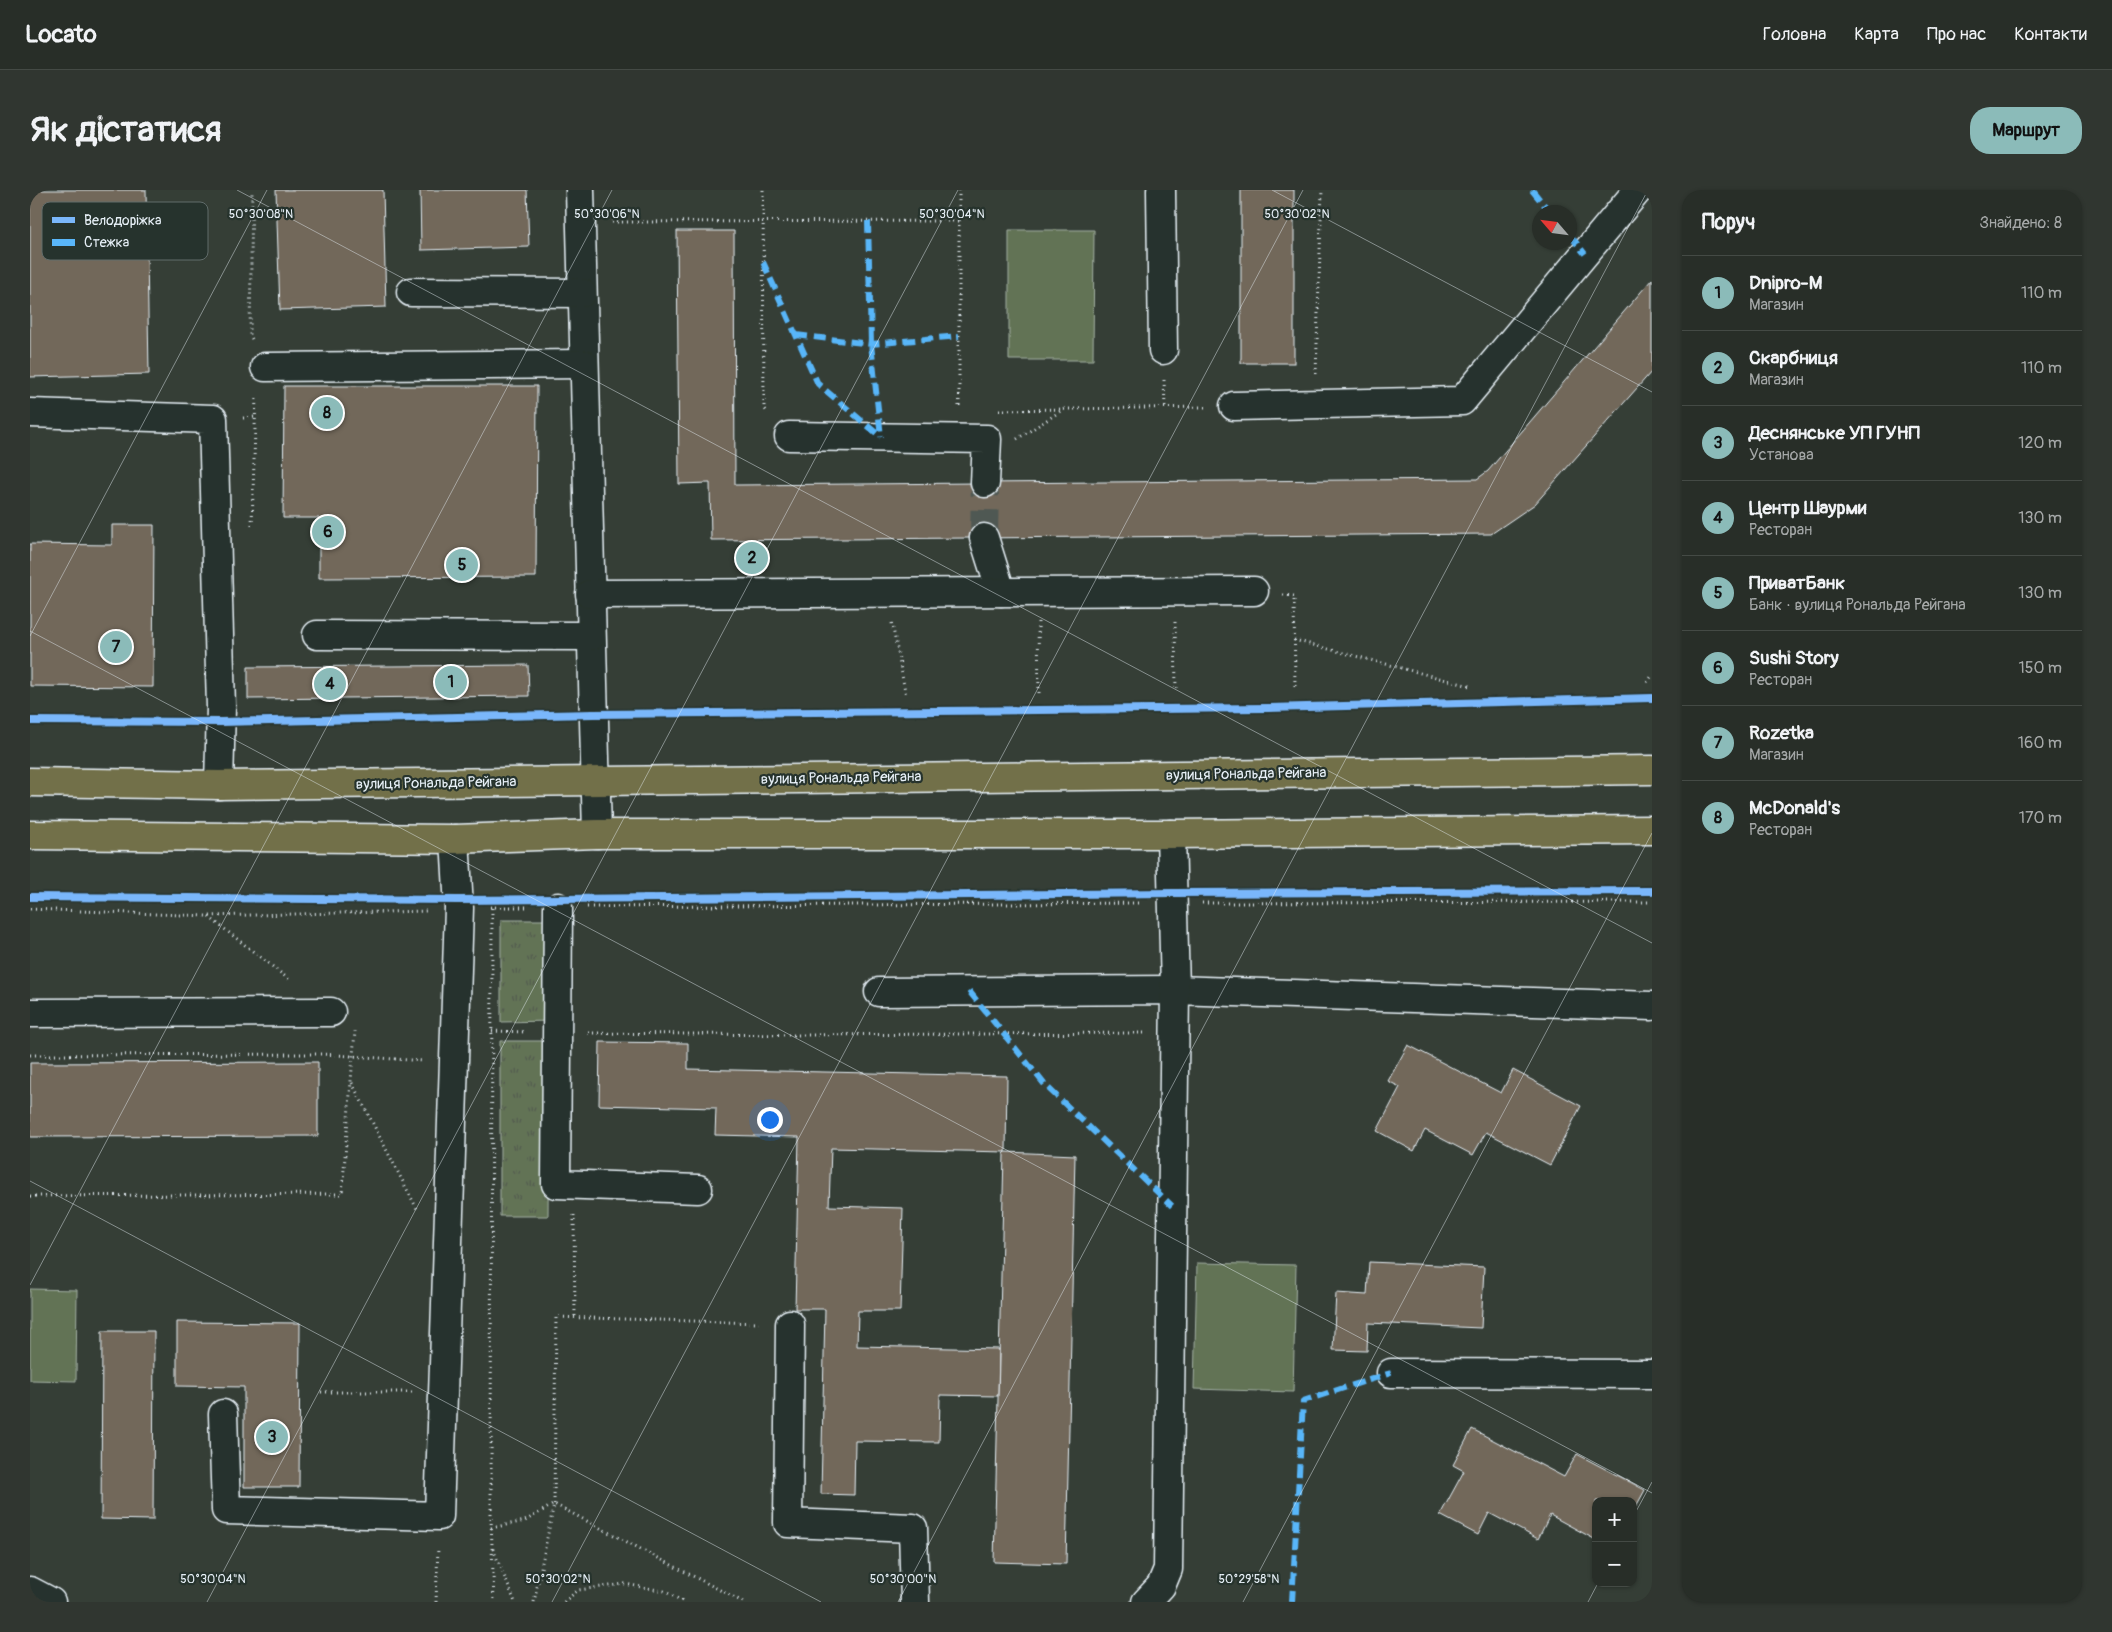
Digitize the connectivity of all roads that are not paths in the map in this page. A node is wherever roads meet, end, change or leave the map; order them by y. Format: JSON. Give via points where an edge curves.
{"nodes":[{"id":1,"x":580,"y":190,"type":"edge"},
{"id":2,"x":1160,"y":190,"type":"edge"},
{"id":3,"x":1638,"y":190,"type":"edge"},
{"id":4,"x":411,"y":292,"type":"dead end"},
{"id":5,"x":582,"y":293,"type":"junction"},
{"id":6,"x":1163,"y":350,"type":"dead end"},
{"id":7,"x":584,"y":364,"type":"junction"},
{"id":8,"x":265,"y":367,"type":"dead end"},
{"id":9,"x":1234,"y":406,"type":"road end"},
{"id":10,"x":30,"y":413,"type":"edge"},
{"id":11,"x":789,"y":436,"type":"road end"},
{"id":12,"x":985,"y":471,"type":"tunnel mouth"},
{"id":13,"x":984,"y":538,"type":"tunnel mouth"},
{"id":14,"x":1254,"y":591,"type":"road end"},
{"id":15,"x":1001,"y":592,"type":"junction"},
{"id":16,"x":590,"y":594,"type":"junction"},
{"id":17,"x":317,"y":635,"type":"dead end"},
{"id":18,"x":591,"y":636,"type":"junction"},
{"id":19,"x":1652,"y":770,"type":"edge"},
{"id":20,"x":595,"y":780,"type":"junction"},
{"id":21,"x":30,"y":782,"type":"edge"},
{"id":22,"x":219,"y":786,"type":"junction"},
{"id":23,"x":1652,"y":830,"type":"edge"},
{"id":24,"x":597,"y":834,"type":"junction"},
{"id":25,"x":1172,"y":834,"type":"junction"},
{"id":26,"x":30,"y":835,"type":"edge"},
{"id":27,"x":455,"y":839,"type":"junction"},
{"id":28,"x":547,"y":903,"type":"road end"},
{"id":29,"x":1175,"y":990,"type":"junction"},
{"id":30,"x":879,"y":992,"type":"dead end"},
{"id":31,"x":1652,"y":1006,"type":"edge"},
{"id":32,"x":331,"y":1012,"type":"road end"},
{"id":33,"x":30,"y":1013,"type":"edge"},
{"id":34,"x":698,"y":1189,"type":"dead end"},
{"id":35,"x":790,"y":1324,"type":"road end"},
{"id":36,"x":1391,"y":1373,"type":"dead end"},
{"id":37,"x":1652,"y":1374,"type":"edge"},
{"id":38,"x":223,"y":1414,"type":"dead end"},
{"id":39,"x":30,"y":1591,"type":"edge"},
{"id":40,"x":51,"y":1602,"type":"edge"},
{"id":41,"x":915,"y":1602,"type":"edge"},
{"id":42,"x":1146,"y":1602,"type":"edge"}],
"edges":[{"from":1,"to":5,"type":"lane"},
{"from":2,"to":6,"type":"lane"},
{"from":3,"to":9,"type":"lane","via":[[1462,401]]},
{"from":4,"to":5,"type":"lane"},
{"from":5,"to":7,"type":"lane"},
{"from":7,"to":8,"type":"lane"},
{"from":7,"to":16,"type":"lane"},
{"from":10,"to":22,"type":"lane","via":[[213,419],[221,707]]},
{"from":11,"to":12,"type":"lane","via":[[986,439]]},
{"from":13,"to":15,"type":"lane"},
{"from":14,"to":15,"type":"lane"},
{"from":15,"to":16,"type":"lane"},
{"from":16,"to":18,"type":"lane"},
{"from":17,"to":18,"type":"lane"},
{"from":18,"to":20,"type":"lane"},
{"from":19,"to":20,"type":"main road","name":"вулиця Рональда Рейгана"},
{"from":20,"to":22,"type":"main road","name":"вулиця Рональда Рейгана"},
{"from":20,"to":24,"type":"lane"},
{"from":21,"to":22,"type":"main road","name":"вулиця Рональда Рейгана"},
{"from":23,"to":25,"type":"main road"},
{"from":24,"to":25,"type":"main road"},
{"from":24,"to":27,"type":"main road"},
{"from":25,"to":29,"type":"lane"},
{"from":26,"to":27,"type":"main road"},
{"from":27,"to":38,"type":"lane","via":[[459,904],[438,1516],[226,1510]]},
{"from":28,"to":34,"type":"lane","via":[[557,1032],[556,1184]]},
{"from":29,"to":30,"type":"lane"},
{"from":29,"to":31,"type":"lane"},
{"from":29,"to":42,"type":"lane","via":[[1168,1569],[1161,1586]]},
{"from":32,"to":33,"type":"lane"},
{"from":35,"to":41,"type":"lane","via":[[788,1523],[913,1528]]},
{"from":36,"to":37,"type":"lane"},
{"from":39,"to":40,"type":"lane"}]}
